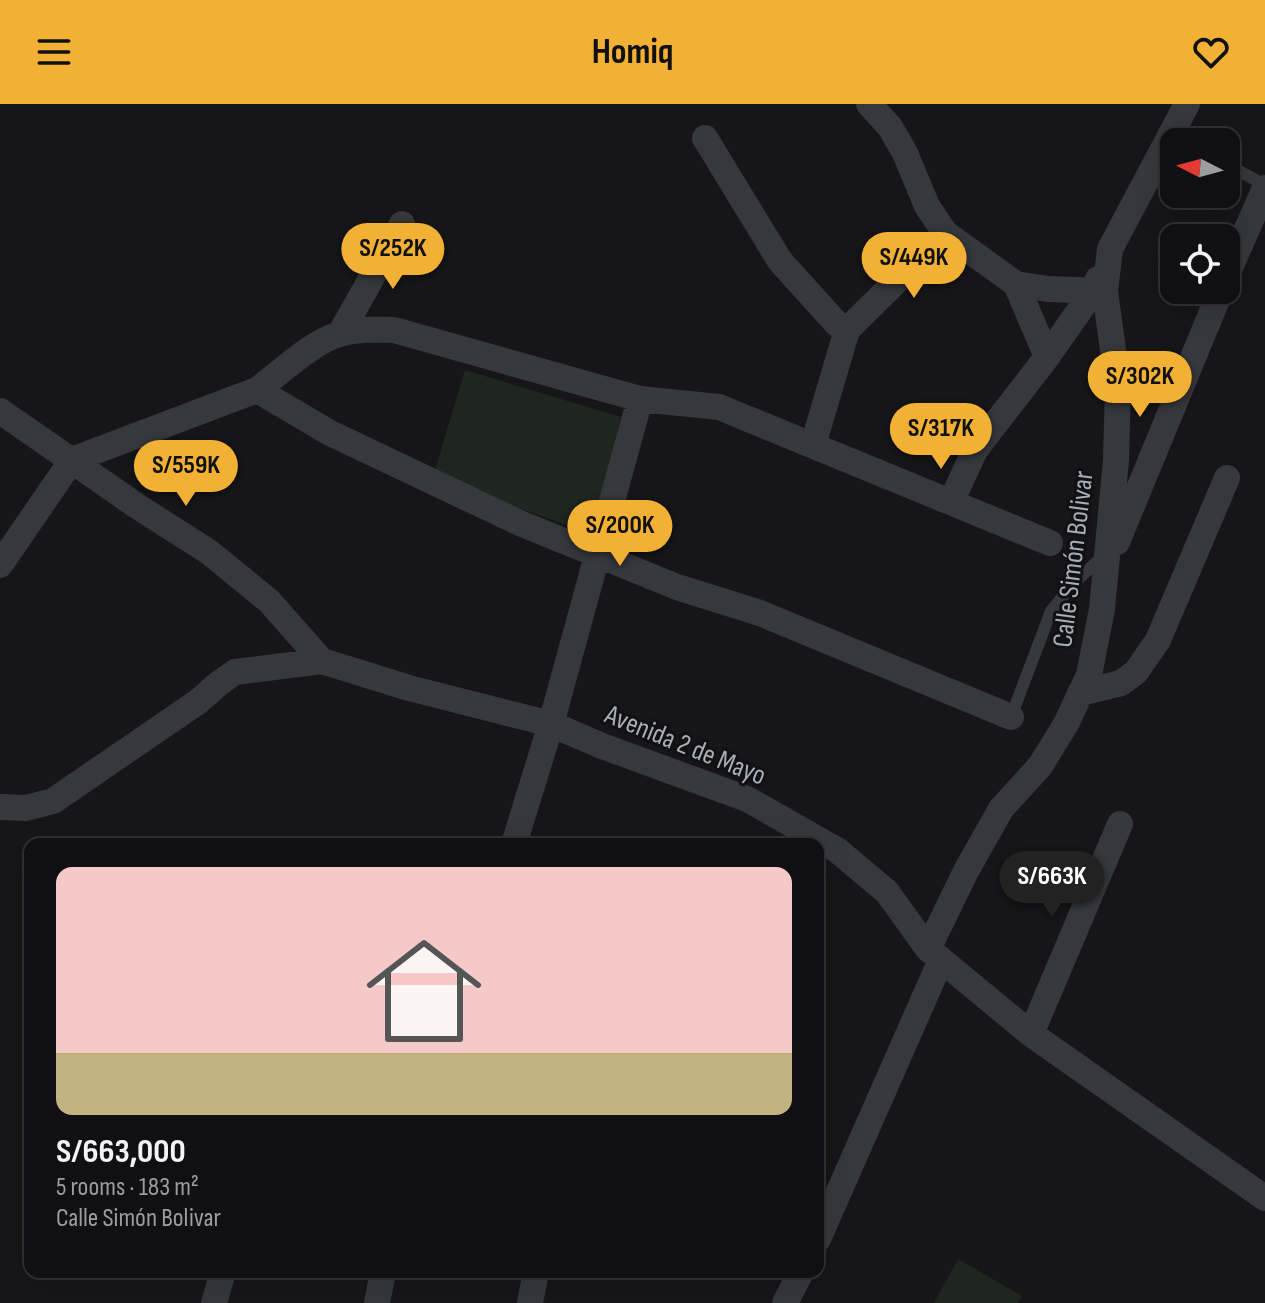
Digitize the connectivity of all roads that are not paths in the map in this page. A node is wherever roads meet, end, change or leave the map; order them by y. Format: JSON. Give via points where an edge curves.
{"nodes":[{"id":1,"x":869,"y":104,"type":"edge"},
{"id":2,"x":1187,"y":104,"type":"edge"},
{"id":3,"x":1181,"y":128,"type":"edge"},
{"id":4,"x":705,"y":138,"type":"dead end"},
{"id":5,"x":1160,"y":169,"type":"edge"},
{"id":6,"x":1240,"y":172,"type":"edge"},
{"id":7,"x":1265,"y":187,"type":"edge"},
{"id":8,"x":402,"y":224,"type":"dead end"},
{"id":9,"x":945,"y":233,"type":"junction"},
{"id":10,"x":1240,"y":245,"type":"edge"},
{"id":11,"x":1016,"y":284,"type":"junction"},
{"id":12,"x":1099,"y":291,"type":"junction"},
{"id":13,"x":1215,"y":304,"type":"edge"},
{"id":14,"x":847,"y":330,"type":"junction"},
{"id":15,"x":340,"y":334,"type":"junction"},
{"id":16,"x":1047,"y":357,"type":"junction"},
{"id":17,"x":257,"y":390,"type":"junction"},
{"id":18,"x":640,"y":399,"type":"junction"},
{"id":19,"x":0,"y":411,"type":"edge"},
{"id":20,"x":813,"y":445,"type":"junction"},
{"id":21,"x":72,"y":460,"type":"junction"},
{"id":22,"x":1227,"y":478,"type":"dead end"},
{"id":23,"x":951,"y":502,"type":"junction"},
{"id":24,"x":1050,"y":543,"type":"dead end"},
{"id":25,"x":598,"y":556,"type":"junction"},
{"id":26,"x":1107,"y":559,"type":"junction"},
{"id":27,"x":0,"y":565,"type":"edge"},
{"id":28,"x":322,"y":661,"type":"junction"},
{"id":29,"x":1080,"y":693,"type":"junction"},
{"id":30,"x":1011,"y":717,"type":"joint"},
{"id":31,"x":551,"y":724,"type":"junction"},
{"id":32,"x":0,"y":807,"type":"edge"},
{"id":33,"x":1120,"y":824,"type":"dead end"},
{"id":34,"x":516,"y":838,"type":"edge"},
{"id":35,"x":816,"y":838,"type":"edge"},
{"id":36,"x":824,"y":843,"type":"edge"},
{"id":37,"x":934,"y":954,"type":"junction"},
{"id":38,"x":1031,"y":1034,"type":"junction"},
{"id":39,"x":1265,"y":1198,"type":"edge"},
{"id":40,"x":824,"y":1224,"type":"edge"},
{"id":41,"x":221,"y":1278,"type":"edge"},
{"id":42,"x":382,"y":1278,"type":"edge"},
{"id":43,"x":535,"y":1278,"type":"edge"},
{"id":44,"x":798,"y":1278,"type":"edge"},
{"id":45,"x":214,"y":1303,"type":"edge"},
{"id":46,"x":377,"y":1303,"type":"edge"},
{"id":47,"x":530,"y":1303,"type":"edge"},
{"id":48,"x":785,"y":1303,"type":"edge"}],
"edges":[{"from":1,"to":9,"type":"street","via":[[890,127]]},
{"from":2,"to":3,"type":"street"},
{"from":4,"to":14,"type":"street","via":[[780,261]]},
{"from":5,"to":12,"type":"street","via":[[1110,249]]},
{"from":6,"to":7,"type":"lane"},
{"from":7,"to":10,"type":"street"},
{"from":8,"to":15,"type":"street"},
{"from":9,"to":11,"type":"street"},
{"from":9,"to":14,"type":"street"},
{"from":11,"to":12,"type":"street"},
{"from":11,"to":16,"type":"street"},
{"from":12,"to":16,"type":"street"},
{"from":12,"to":26,"type":"street","name":"Calle Simón Bolivar","via":[[1118,387]]},
{"from":13,"to":26,"type":"street"},
{"from":14,"to":20,"type":"street"},
{"from":15,"to":17,"type":"street"},
{"from":15,"to":18,"type":"street","via":[[394,330]]},
{"from":16,"to":23,"type":"street","via":[[975,450]]},
{"from":17,"to":21,"type":"street"},
{"from":17,"to":25,"type":"street","via":[[330,433]]},
{"from":18,"to":20,"type":"street","via":[[719,407]]},
{"from":18,"to":25,"type":"street"},
{"from":19,"to":21,"type":"street"},
{"from":20,"to":23,"type":"street"},
{"from":21,"to":27,"type":"street"},
{"from":21,"to":28,"type":"street","via":[[209,552],[269,601]]},
{"from":22,"to":29,"type":"street","via":[[1158,640],[1136,672],[1121,683]]},
{"from":23,"to":24,"type":"street"},
{"from":25,"to":30,"type":"street","via":[[760,613]]},
{"from":25,"to":31,"type":"street"},
{"from":26,"to":29,"type":"street","name":"Calle Simón Bolivar","via":[[1089,675]]},
{"from":26,"to":30,"type":"lane","via":[[1072,585],[1051,611]]},
{"from":28,"to":31,"type":"street","name":"Avenida 2 de Mayo"},
{"from":28,"to":32,"type":"street","name":"Avenida 2 de Mayo","via":[[235,672],[53,801]]},
{"from":29,"to":37,"type":"street","name":"Calle Simón Bolivar","via":[[1040,766],[1001,809],[966,871]]},
{"from":31,"to":34,"type":"street"},
{"from":31,"to":35,"type":"street","name":"Avenida 2 de Mayo","via":[[747,799]]},
{"from":33,"to":38,"type":"street"},
{"from":36,"to":37,"type":"street","name":"Avenida 2 de Mayo","via":[[887,892]]},
{"from":37,"to":38,"type":"street","name":"Avenida 2 de Mayo"},
{"from":37,"to":40,"type":"street","name":"Calle Simón Bolivar"},
{"from":38,"to":39,"type":"street","name":"Avenida 2 de Mayo"},
{"from":41,"to":45,"type":"street"},
{"from":42,"to":46,"type":"street"},
{"from":43,"to":47,"type":"street"},
{"from":44,"to":48,"type":"street"}]}
